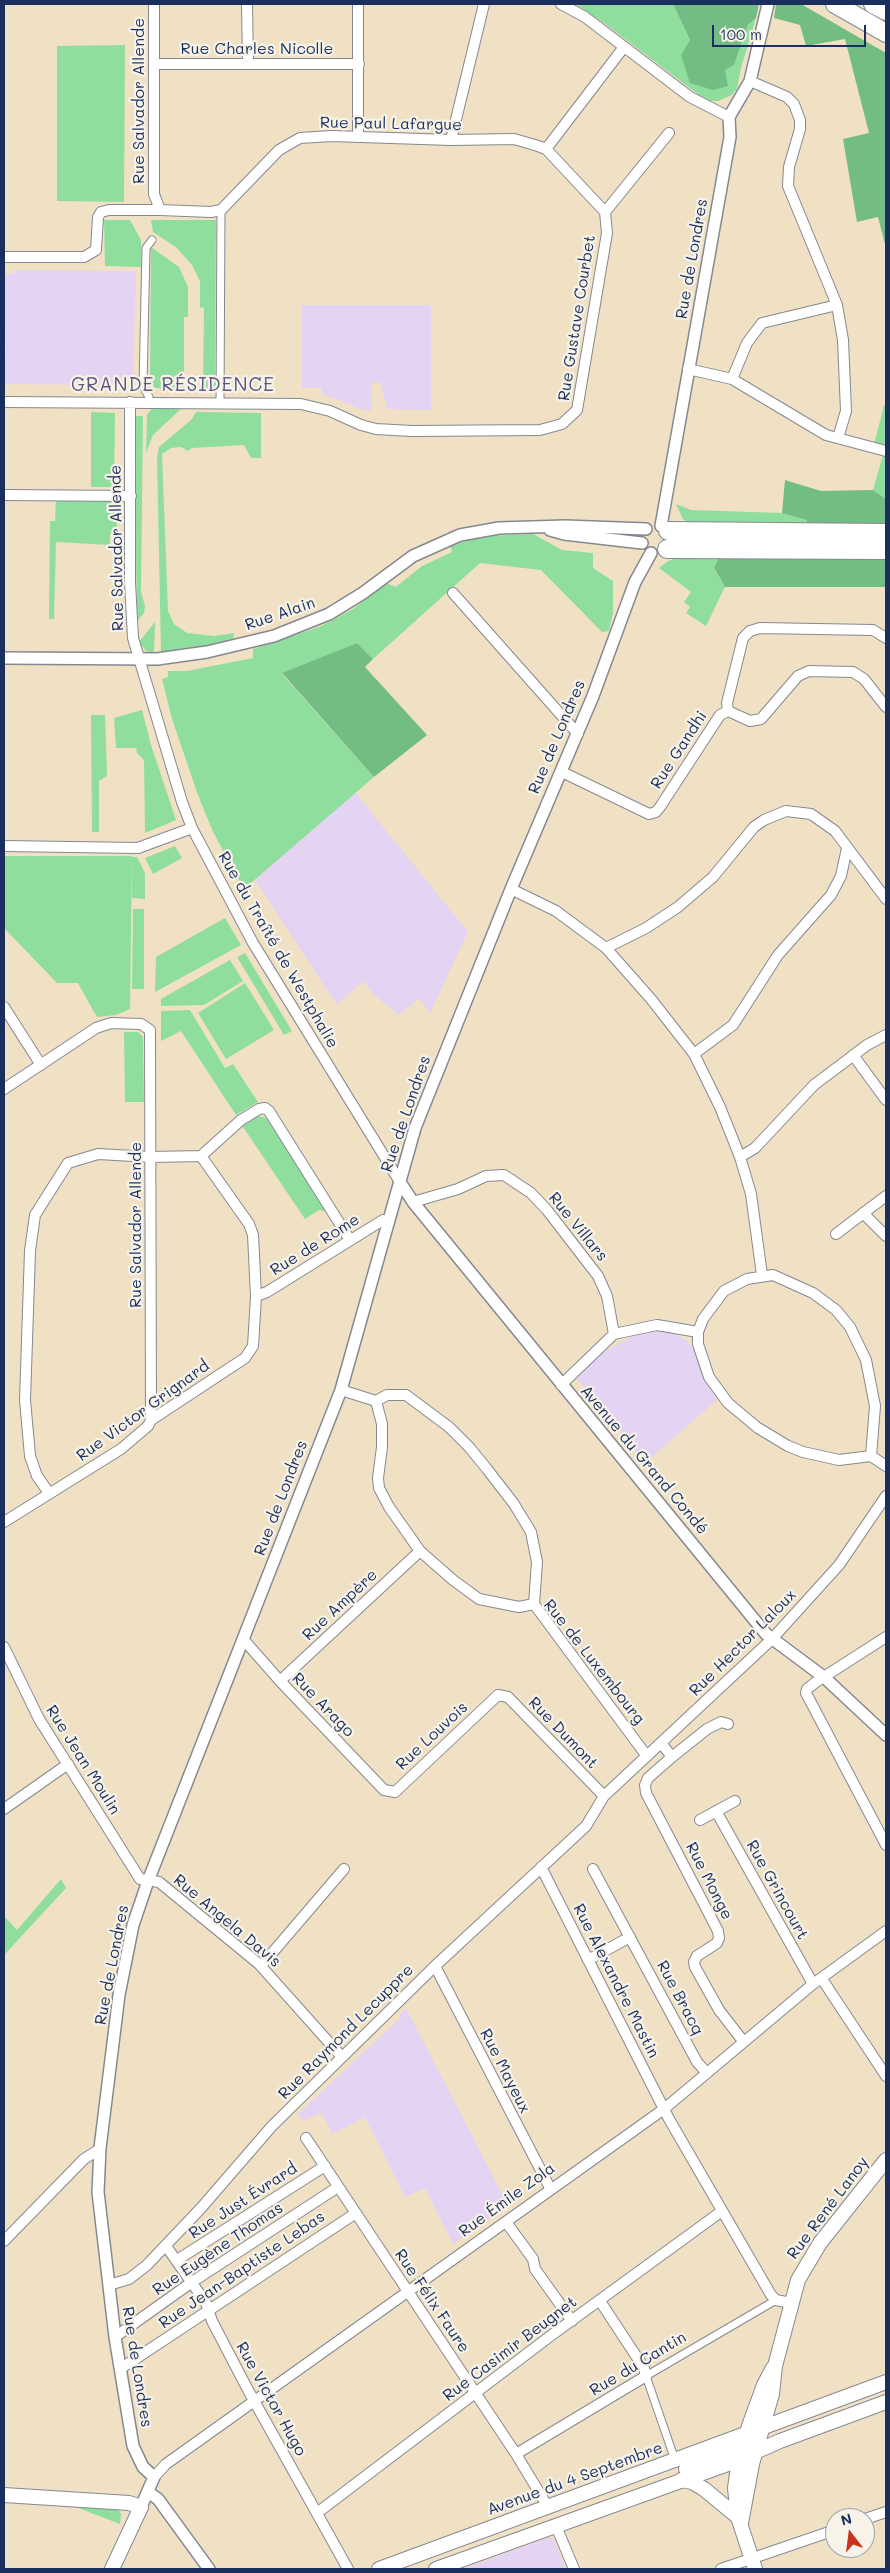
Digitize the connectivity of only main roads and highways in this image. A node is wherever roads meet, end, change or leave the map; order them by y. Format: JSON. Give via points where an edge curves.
{"nodes":[{"id":1,"x":835,"y":4,"type":"edge"},
{"id":2,"x":874,"y":4,"type":"edge"},
{"id":3,"x":886,"y":11,"type":"edge"},
{"id":4,"x":886,"y":33,"type":"edge"},
{"id":5,"x":665,"y":528,"type":"road end"},
{"id":6,"x":886,"y":533,"type":"edge"},
{"id":7,"x":886,"y":550,"type":"edge"},
{"id":8,"x":659,"y":551,"type":"road end"},
{"id":9,"x":886,"y":2160,"type":"edge"},
{"id":10,"x":775,"y":2366,"type":"junction"},
{"id":11,"x":886,"y":2382,"type":"edge"},
{"id":12,"x":886,"y":2402,"type":"edge"},
{"id":13,"x":762,"y":2428,"type":"junction"},
{"id":14,"x":745,"y":2440,"type":"junction"},
{"id":15,"x":755,"y":2453,"type":"junction"},
{"id":16,"x":739,"y":2460,"type":"junction"},
{"id":17,"x":680,"y":2480,"type":"junction"},
{"id":18,"x":4,"y":2495,"type":"edge"},
{"id":19,"x":578,"y":2496,"type":"junction"},
{"id":20,"x":638,"y":2496,"type":"junction"},
{"id":21,"x":585,"y":2515,"type":"junction"},
{"id":22,"x":739,"y":2520,"type":"junction"},
{"id":23,"x":753,"y":2564,"type":"edge"},
{"id":24,"x":112,"y":2569,"type":"edge"},
{"id":25,"x":379,"y":2569,"type":"edge"},
{"id":26,"x":436,"y":2569,"type":"edge"}],
"edges":[{"from":1,"to":4,"type":"highway"},
{"from":2,"to":3,"type":"highway"},
{"from":5,"to":6,"type":"highway"},
{"from":7,"to":8,"type":"highway"},
{"from":9,"to":10,"type":"main road","name":"Rue René Lanoy","via":[[806,2265],[791,2303]]},
{"from":10,"to":13,"type":"main road","name":"Rue René Lanoy","via":[[772,2394]]},
{"from":10,"to":14,"type":"main road","name":"Rue René Lanoy","via":[[764,2385]]},
{"from":11,"to":13,"type":"main road","name":"Avenue du 4 Septembre"},
{"from":12,"to":15,"type":"main road"},
{"from":13,"to":14,"type":"main road","name":"Avenue du 4 Septembre"},
{"from":13,"to":15,"type":"main road","name":"Rue René Lanoy"},
{"from":14,"to":16,"type":"main road","name":"Rue René Lanoy"},
{"from":14,"to":19,"type":"main road","name":"Avenue du 4 Septembre"},
{"from":14,"to":20,"type":"main road","via":[[646,2488]]},
{"from":15,"to":16,"type":"main road"},
{"from":15,"to":22,"type":"main road","name":"Rue René Lanoy"},
{"from":16,"to":17,"type":"main road"},
{"from":16,"to":22,"type":"main road","name":"Rue René Lanoy","via":[[735,2488]]},
{"from":17,"to":20,"type":"main road"},
{"from":17,"to":22,"type":"main road","via":[[704,2489]]},
{"from":18,"to":24,"type":"main road","via":[[129,2503],[141,2507]]},
{"from":19,"to":21,"type":"main road"},
{"from":19,"to":25,"type":"main road","name":"Avenue du 4 Septembre"},
{"from":20,"to":21,"type":"main road"},
{"from":21,"to":26,"type":"main road"},
{"from":22,"to":23,"type":"main road","name":"Rue René Lanoy"}]}
